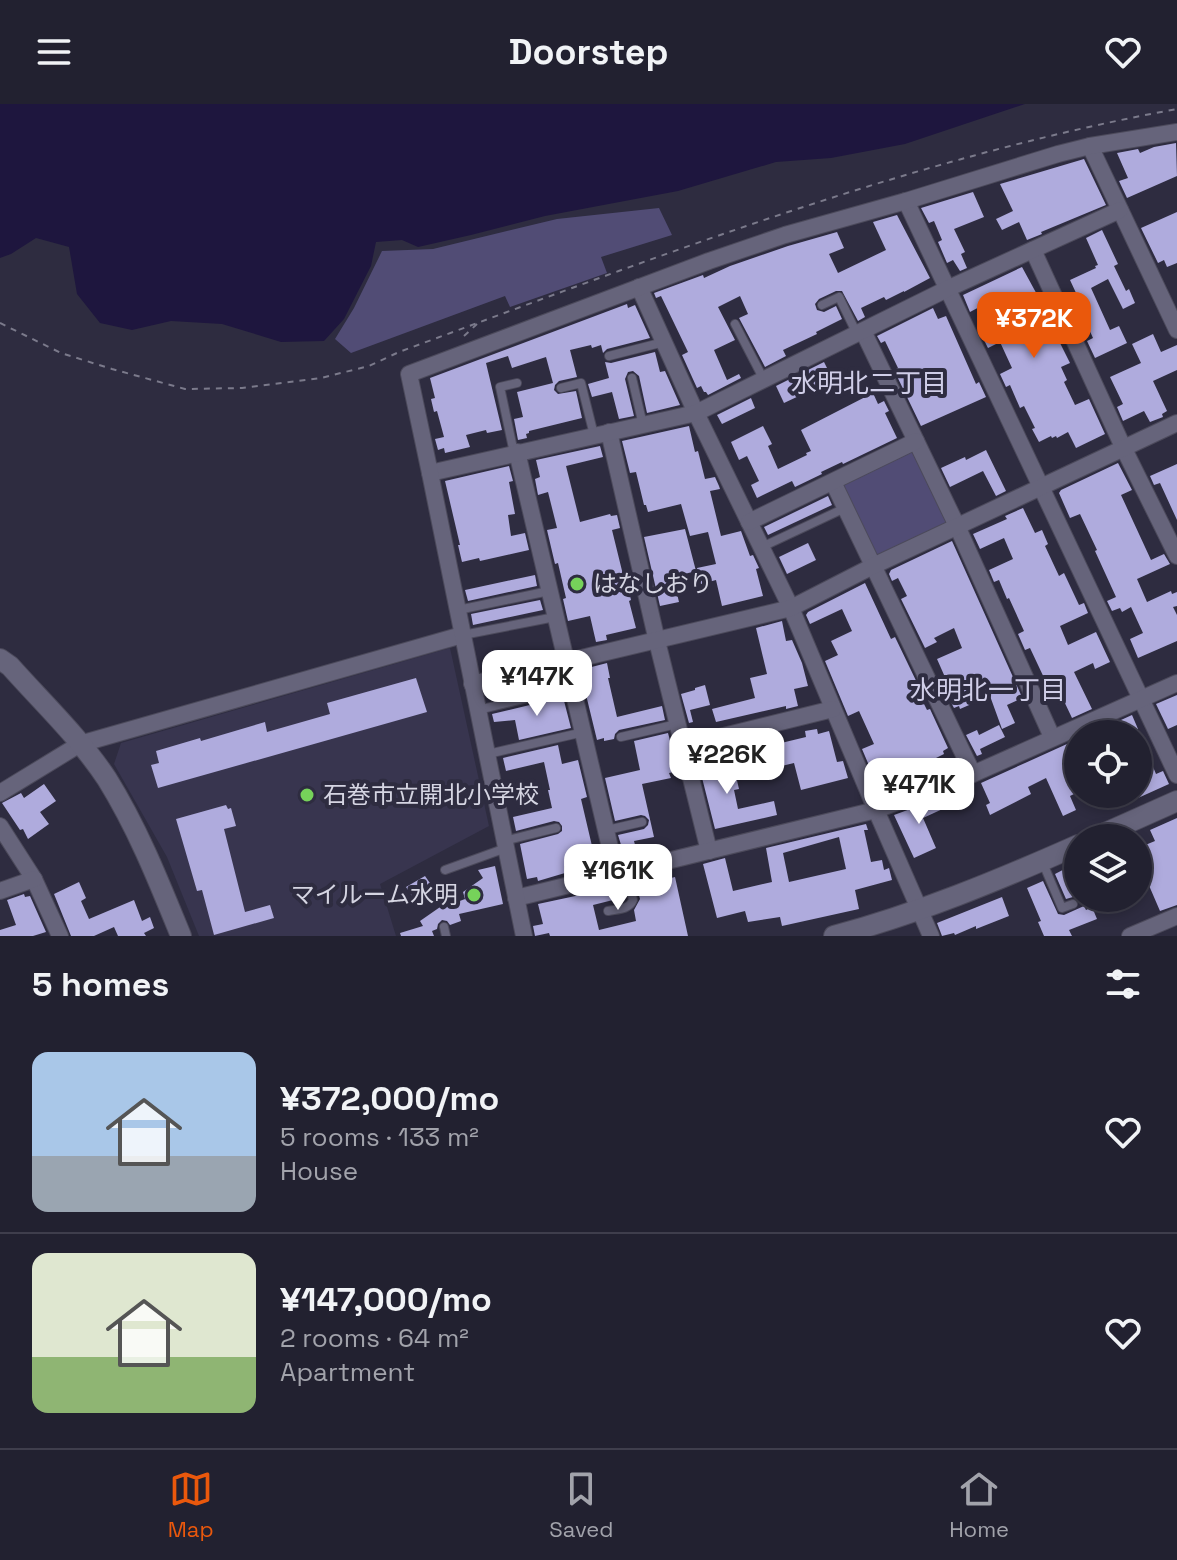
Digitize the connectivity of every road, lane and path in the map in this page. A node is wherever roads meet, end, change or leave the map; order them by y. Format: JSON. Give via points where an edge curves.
{"nodes":[{"id":1,"x":1177,"y":110,"type":"edge"},
{"id":2,"x":1177,"y":115,"type":"edge"},
{"id":3,"x":1177,"y":132,"type":"edge"},
{"id":4,"x":1090,"y":146,"type":"junction"},
{"id":5,"x":906,"y":201,"type":"junction"},
{"id":6,"x":1120,"y":210,"type":"junction"},
{"id":7,"x":1033,"y":250,"type":"junction"},
{"id":8,"x":639,"y":287,"type":"junction"},
{"id":9,"x":947,"y":289,"type":"junction"},
{"id":10,"x":822,"y":305,"type":"dead end"},
{"id":11,"x":0,"y":323,"type":"edge"},
{"id":12,"x":735,"y":324,"type":"dead end"},
{"id":13,"x":1177,"y":330,"type":"edge"},
{"id":14,"x":860,"y":332,"type":"junction"},
{"id":15,"x":664,"y":342,"type":"junction"},
{"id":16,"x":609,"y":356,"type":"dead end"},
{"id":17,"x":632,"y":378,"type":"dead end"},
{"id":18,"x":764,"y":380,"type":"junction"},
{"id":19,"x":517,"y":383,"type":"dead end"},
{"id":20,"x":561,"y":388,"type":"dead end"},
{"id":21,"x":696,"y":413,"type":"junction"},
{"id":22,"x":1177,"y":423,"type":"edge"},
{"id":23,"x":643,"y":425,"type":"junction"},
{"id":24,"x":602,"y":434,"type":"junction"},
{"id":25,"x":916,"y":441,"type":"junction"},
{"id":26,"x":1123,"y":447,"type":"junction"},
{"id":27,"x":515,"y":453,"type":"junction"},
{"id":28,"x":430,"y":473,"type":"junction"},
{"id":29,"x":833,"y":482,"type":"junction"},
{"id":30,"x":1040,"y":486,"type":"junction"},
{"id":31,"x":845,"y":508,"type":"junction"},
{"id":32,"x":749,"y":522,"type":"junction"},
{"id":33,"x":957,"y":526,"type":"junction"},
{"id":34,"x":762,"y":548,"type":"junction"},
{"id":35,"x":1177,"y":556,"type":"edge"},
{"id":36,"x":873,"y":566,"type":"junction"},
{"id":37,"x":550,"y":591,"type":"junction"},
{"id":38,"x":791,"y":608,"type":"junction"},
{"id":39,"x":458,"y":610,"type":"junction"},
{"id":40,"x":556,"y":617,"type":"junction"},
{"id":41,"x":462,"y":635,"type":"junction"},
{"id":42,"x":657,"y":641,"type":"junction"},
{"id":43,"x":0,"y":659,"type":"edge"},
{"id":44,"x":567,"y":662,"type":"junction"},
{"id":45,"x":1177,"y":683,"type":"edge"},
{"id":46,"x":472,"y":684,"type":"junction"},
{"id":47,"x":573,"y":687,"type":"junction"},
{"id":48,"x":1142,"y":700,"type":"junction"},
{"id":49,"x":833,"y":709,"type":"junction"},
{"id":50,"x":478,"y":710,"type":"junction"},
{"id":51,"x":677,"y":724,"type":"junction"},
{"id":52,"x":584,"y":732,"type":"junction"},
{"id":53,"x":621,"y":737,"type":"dead end"},
{"id":54,"x":1052,"y":737,"type":"junction"},
{"id":55,"x":80,"y":744,"type":"junction"},
{"id":56,"x":683,"y":746,"type":"junction"},
{"id":57,"x":487,"y":754,"type":"junction"},
{"id":58,"x":973,"y":774,"type":"junction"},
{"id":59,"x":1177,"y":775,"type":"edge"},
{"id":60,"x":0,"y":793,"type":"edge"},
{"id":61,"x":1177,"y":801,"type":"edge"},
{"id":62,"x":876,"y":810,"type":"junction"},
{"id":63,"x":642,"y":822,"type":"dead end"},
{"id":64,"x":1125,"y":824,"type":"edge"},
{"id":65,"x":0,"y":826,"type":"edge"},
{"id":66,"x":556,"y":828,"type":"dead end"},
{"id":67,"x":607,"y":830,"type":"junction"},
{"id":68,"x":505,"y":844,"type":"junction"},
{"id":69,"x":709,"y":851,"type":"junction"},
{"id":70,"x":1064,"y":851,"type":"edge"},
{"id":71,"x":1042,"y":861,"type":"junction"},
{"id":72,"x":445,"y":870,"type":"dead end"},
{"id":73,"x":621,"y":872,"type":"junction"},
{"id":74,"x":34,"y":879,"type":"junction"},
{"id":75,"x":0,"y":891,"type":"edge"},
{"id":76,"x":516,"y":898,"type":"junction"},
{"id":77,"x":1064,"y":907,"type":"edge"},
{"id":78,"x":919,"y":908,"type":"junction"},
{"id":79,"x":608,"y":911,"type":"dead end"},
{"id":80,"x":1177,"y":916,"type":"edge"},
{"id":81,"x":1142,"y":934,"type":"edge"},
{"id":82,"x":60,"y":936,"type":"edge"},
{"id":83,"x":181,"y":936,"type":"edge"},
{"id":84,"x":524,"y":936,"type":"edge"},
{"id":85,"x":834,"y":936,"type":"edge"},
{"id":86,"x":931,"y":936,"type":"edge"}],
"edges":[{"from":1,"to":2,"type":"path"},
{"from":1,"to":11,"type":"path","via":[[1026,142],[833,197],[620,270],[369,366],[321,378],[185,389],[61,353]]},
{"from":3,"to":4,"type":"street"},
{"from":4,"to":5,"type":"street"},
{"from":4,"to":6,"type":"street"},
{"from":5,"to":8,"type":"street","via":[[785,235]]},
{"from":5,"to":9,"type":"street"},
{"from":6,"to":7,"type":"street"},
{"from":6,"to":13,"type":"street"},
{"from":7,"to":9,"type":"street"},
{"from":7,"to":26,"type":"street"},
{"from":8,"to":15,"type":"street"},
{"from":8,"to":28,"type":"street","via":[[409,374]]},
{"from":9,"to":14,"type":"street"},
{"from":9,"to":30,"type":"street"},
{"from":10,"to":14,"type":"lane","via":[[839,297]]},
{"from":12,"to":18,"type":"lane"},
{"from":14,"to":18,"type":"street"},
{"from":14,"to":25,"type":"street"},
{"from":15,"to":16,"type":"lane"},
{"from":15,"to":21,"type":"street"},
{"from":17,"to":23,"type":"lane"},
{"from":18,"to":21,"type":"street"},
{"from":19,"to":27,"type":"lane","via":[[500,387]]},
{"from":20,"to":24,"type":"lane","via":[[581,383]]},
{"from":21,"to":23,"type":"street"},
{"from":21,"to":32,"type":"street"},
{"from":22,"to":26,"type":"street"},
{"from":23,"to":24,"type":"street"},
{"from":24,"to":27,"type":"street"},
{"from":24,"to":42,"type":"street"},
{"from":25,"to":29,"type":"street"},
{"from":25,"to":33,"type":"street"},
{"from":26,"to":30,"type":"street"},
{"from":26,"to":35,"type":"street"},
{"from":27,"to":28,"type":"street"},
{"from":27,"to":37,"type":"street"},
{"from":28,"to":39,"type":"street"},
{"from":29,"to":31,"type":"street"},
{"from":29,"to":32,"type":"street"},
{"from":30,"to":33,"type":"street"},
{"from":30,"to":48,"type":"street"},
{"from":31,"to":34,"type":"lane"},
{"from":31,"to":36,"type":"street"},
{"from":32,"to":34,"type":"street"},
{"from":33,"to":36,"type":"street"},
{"from":33,"to":54,"type":"street"},
{"from":34,"to":38,"type":"street"},
{"from":36,"to":38,"type":"street"},
{"from":36,"to":58,"type":"street"},
{"from":37,"to":39,"type":"lane"},
{"from":37,"to":40,"type":"street"},
{"from":38,"to":42,"type":"street"},
{"from":38,"to":49,"type":"street"},
{"from":39,"to":41,"type":"street"},
{"from":40,"to":41,"type":"lane"},
{"from":40,"to":44,"type":"street"},
{"from":41,"to":46,"type":"street"},
{"from":41,"to":55,"type":"street"},
{"from":42,"to":44,"type":"street"},
{"from":42,"to":51,"type":"street"},
{"from":43,"to":55,"type":"street"},
{"from":44,"to":46,"type":"street"},
{"from":44,"to":47,"type":"street"},
{"from":45,"to":48,"type":"street"},
{"from":46,"to":50,"type":"street"},
{"from":47,"to":50,"type":"lane"},
{"from":47,"to":52,"type":"street"},
{"from":48,"to":54,"type":"street"},
{"from":48,"to":59,"type":"street"},
{"from":49,"to":56,"type":"street"},
{"from":49,"to":62,"type":"street"},
{"from":50,"to":57,"type":"street"},
{"from":51,"to":53,"type":"lane"},
{"from":51,"to":56,"type":"street"},
{"from":52,"to":57,"type":"lane"},
{"from":52,"to":67,"type":"street"},
{"from":54,"to":58,"type":"street"},
{"from":55,"to":60,"type":"street"},
{"from":55,"to":83,"type":"street","via":[[147,852]]},
{"from":56,"to":69,"type":"street"},
{"from":57,"to":68,"type":"street"},
{"from":58,"to":62,"type":"street"},
{"from":61,"to":64,"type":"street"},
{"from":62,"to":69,"type":"street"},
{"from":62,"to":78,"type":"street"},
{"from":63,"to":67,"type":"lane"},
{"from":65,"to":74,"type":"street"},
{"from":66,"to":68,"type":"lane"},
{"from":67,"to":73,"type":"street"},
{"from":68,"to":72,"type":"lane"},
{"from":68,"to":76,"type":"street"},
{"from":69,"to":73,"type":"street"},
{"from":70,"to":71,"type":"street"},
{"from":71,"to":77,"type":"lane"},
{"from":71,"to":78,"type":"street"},
{"from":73,"to":76,"type":"street"},
{"from":73,"to":79,"type":"lane","via":[[632,903]]},
{"from":74,"to":75,"type":"street"},
{"from":74,"to":82,"type":"street"},
{"from":76,"to":84,"type":"street"},
{"from":78,"to":85,"type":"street"},
{"from":78,"to":86,"type":"street"},
{"from":80,"to":81,"type":"street"}]}
